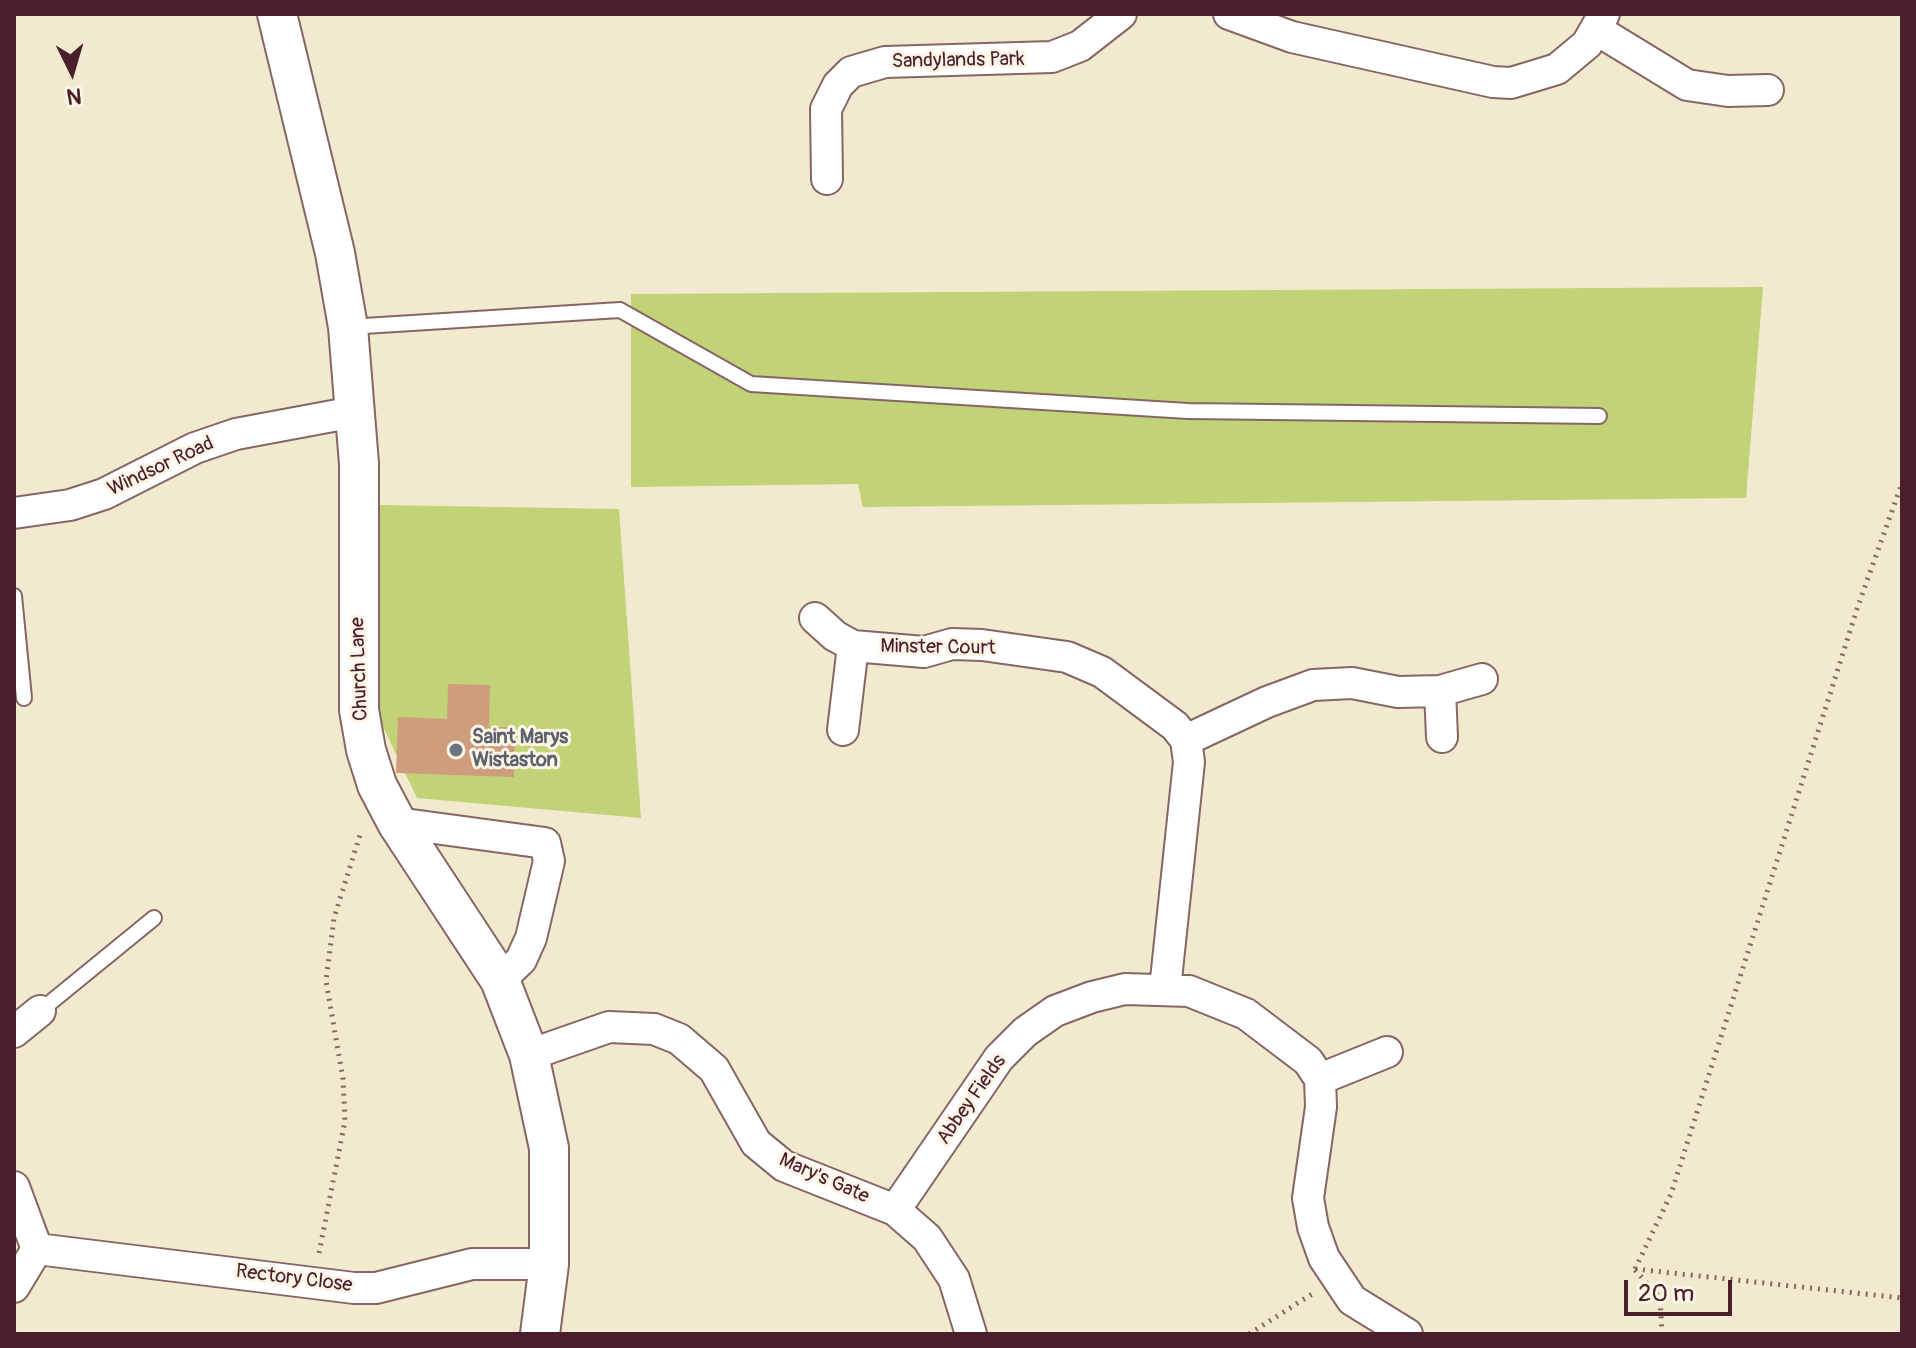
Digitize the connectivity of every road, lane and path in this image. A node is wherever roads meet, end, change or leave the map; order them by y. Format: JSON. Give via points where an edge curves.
{"nodes":[{"id":1,"x":277,"y":14,"type":"edge"},
{"id":2,"x":1121,"y":14,"type":"edge"},
{"id":3,"x":1229,"y":14,"type":"edge"},
{"id":4,"x":1601,"y":22,"type":"edge"},
{"id":5,"x":1768,"y":90,"type":"dead end"},
{"id":6,"x":827,"y":179,"type":"dead end"},
{"id":7,"x":348,"y":327,"type":"junction"},
{"id":8,"x":354,"y":412,"type":"junction"},
{"id":9,"x":1599,"y":416,"type":"dead end"},
{"id":10,"x":1902,"y":483,"type":"edge"},
{"id":11,"x":14,"y":513,"type":"edge"},
{"id":12,"x":14,"y":596,"type":"edge"},
{"id":13,"x":815,"y":618,"type":"dead end"},
{"id":14,"x":853,"y":646,"type":"junction"},
{"id":15,"x":1482,"y":679,"type":"dead end"},
{"id":16,"x":1440,"y":691,"type":"junction"},
{"id":17,"x":24,"y":698,"type":"dead end"},
{"id":18,"x":843,"y":730,"type":"dead end"},
{"id":19,"x":1442,"y":737,"type":"dead end"},
{"id":20,"x":1186,"y":740,"type":"junction"},
{"id":21,"x":377,"y":785,"type":"junction"},
{"id":22,"x":397,"y":823,"type":"junction"},
{"id":23,"x":154,"y":918,"type":"dead end"},
{"id":24,"x":500,"y":980,"type":"junction"},
{"id":25,"x":1165,"y":989,"type":"junction"},
{"id":26,"x":40,"y":1011,"type":"joint"},
{"id":27,"x":14,"y":1032,"type":"edge"},
{"id":28,"x":1387,"y":1052,"type":"dead end"},
{"id":29,"x":529,"y":1055,"type":"junction"},
{"id":30,"x":1320,"y":1079,"type":"junction"},
{"id":31,"x":14,"y":1187,"type":"edge"},
{"id":32,"x":895,"y":1210,"type":"junction"},
{"id":33,"x":37,"y":1249,"type":"junction"},
{"id":34,"x":549,"y":1264,"type":"junction"},
{"id":35,"x":1635,"y":1269,"type":"junction"},
{"id":36,"x":1336,"y":1279,"type":"junction"},
{"id":37,"x":313,"y":1282,"type":"junction"},
{"id":38,"x":14,"y":1287,"type":"edge"},
{"id":39,"x":1902,"y":1298,"type":"edge"},
{"id":40,"x":540,"y":1334,"type":"edge"},
{"id":41,"x":971,"y":1334,"type":"edge"},
{"id":42,"x":1249,"y":1334,"type":"edge"},
{"id":43,"x":1407,"y":1334,"type":"edge"},
{"id":44,"x":1662,"y":1334,"type":"edge"}],
"edges":[{"from":1,"to":7,"type":"street","name":"Church Lane"},
{"from":2,"to":6,"type":"street","name":"Sandylands Park","via":[[1080,46],[1052,57],[885,62],[851,72],[826,109]]},
{"from":3,"to":4,"type":"street","via":[[1292,37],[1493,82],[1529,80],[1557,69],[1587,44]]},
{"from":4,"to":5,"type":"street","via":[[1687,85]]},
{"from":7,"to":8,"type":"street","name":"Church Lane"},
{"from":7,"to":9,"type":"lane","via":[[620,310],[751,384],[1188,411]]},
{"from":8,"to":11,"type":"street","name":"Windsor Road","via":[[236,434],[195,448],[104,494]]},
{"from":8,"to":21,"type":"street","name":"Church Lane","via":[[359,464],[359,710]]},
{"from":10,"to":35,"type":"path","via":[[1671,1194]]},
{"from":12,"to":17,"type":"lane"},
{"from":13,"to":14,"type":"street","name":"Minster Court"},
{"from":14,"to":18,"type":"street","name":"Minster Court"},
{"from":14,"to":20,"type":"street","name":"Minster Court","via":[[924,652],[952,644],[982,645],[1067,657],[1102,672],[1141,699]]},
{"from":15,"to":16,"type":"street"},
{"from":16,"to":19,"type":"street"},
{"from":16,"to":20,"type":"street","via":[[1313,685]]},
{"from":20,"to":25,"type":"street","via":[[1187,803]]},
{"from":21,"to":22,"type":"street","name":"Church Lane"},
{"from":21,"to":37,"type":"path","via":[[334,918],[326,981],[345,1121]]},
{"from":22,"to":24,"type":"street","name":"Church Lane"},
{"from":22,"to":24,"type":"street","via":[[545,843],[549,861],[531,938],[521,960]]},
{"from":23,"to":26,"type":"lane"},
{"from":24,"to":29,"type":"street","name":"Church Lane"},
{"from":25,"to":30,"type":"street","name":"Abbey Fields","via":[[1214,998],[1246,1014],[1308,1061]]},
{"from":25,"to":32,"type":"street","name":"Abbey Fields","via":[[1125,989],[1092,997],[1055,1011],[1025,1032],[999,1058]]},
{"from":26,"to":27,"type":"street"},
{"from":28,"to":30,"type":"street"},
{"from":29,"to":32,"type":"street","name":"Mary's Gate","via":[[609,1027],[654,1029],[679,1039],[714,1069],[756,1143],[784,1166]]},
{"from":29,"to":34,"type":"street","name":"Church Lane","via":[[549,1148]]},
{"from":30,"to":36,"type":"street","via":[[1308,1198],[1324,1258]]},
{"from":31,"to":33,"type":"street"},
{"from":32,"to":41,"type":"street","name":"Mary's Gate","via":[[942,1257],[964,1304]]},
{"from":33,"to":37,"type":"street","name":"Rectory Close"},
{"from":33,"to":38,"type":"street"},
{"from":34,"to":37,"type":"street","name":"Rectory Close","via":[[472,1264],[376,1288]]},
{"from":34,"to":40,"type":"street","name":"Church Lane"},
{"from":35,"to":39,"type":"path"},
{"from":35,"to":44,"type":"path","via":[[1660,1298]]},
{"from":36,"to":42,"type":"path"},
{"from":36,"to":43,"type":"street","via":[[1352,1300]]}]}
